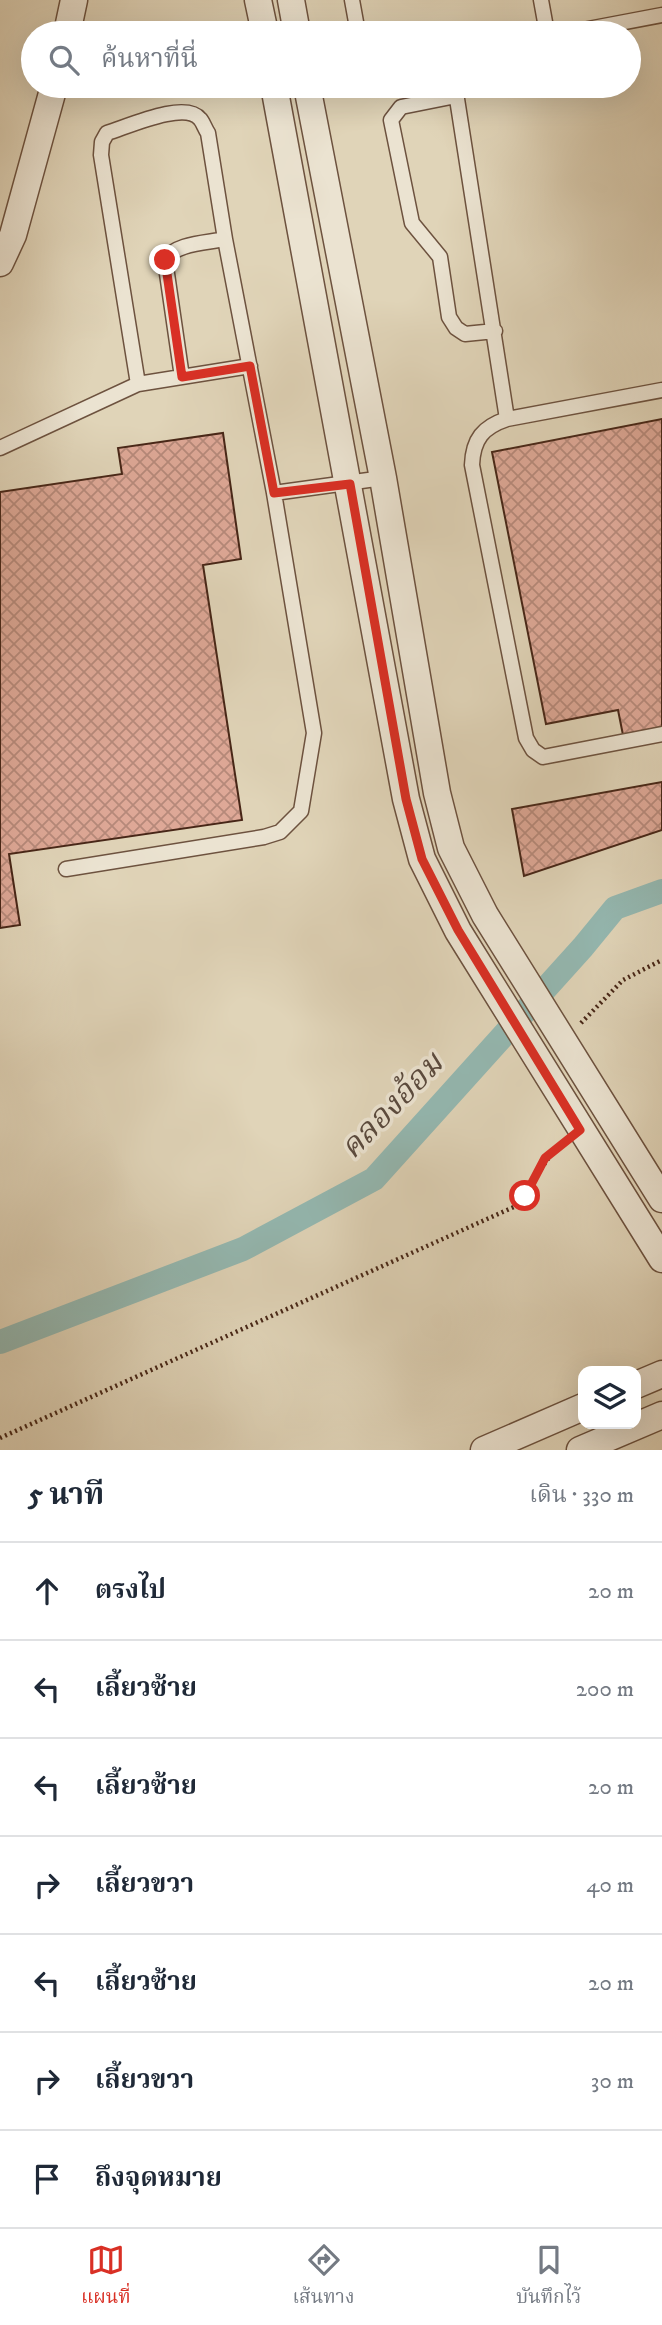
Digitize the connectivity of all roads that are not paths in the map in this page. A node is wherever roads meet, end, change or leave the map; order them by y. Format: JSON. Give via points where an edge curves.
{"nodes":[{"id":1,"x":74,"y":0,"type":"edge"},
{"id":2,"x":258,"y":0,"type":"edge"},
{"id":3,"x":291,"y":0,"type":"edge"},
{"id":4,"x":352,"y":0,"type":"edge"},
{"id":5,"x":541,"y":0,"type":"edge"},
{"id":6,"x":662,"y":15,"type":"edge"},
{"id":7,"x":70,"y":21,"type":"edge"},
{"id":8,"x":262,"y":21,"type":"edge"},
{"id":9,"x":295,"y":21,"type":"edge"},
{"id":10,"x":356,"y":21,"type":"edge"},
{"id":11,"x":545,"y":21,"type":"edge"},
{"id":12,"x":630,"y":21,"type":"edge"},
{"id":13,"x":51,"y":98,"type":"edge"},
{"id":14,"x":276,"y":98,"type":"edge"},
{"id":15,"x":309,"y":98,"type":"edge"},
{"id":16,"x":431,"y":98,"type":"edge"},
{"id":17,"x":456,"y":98,"type":"edge"},
{"id":18,"x":225,"y":239,"type":"junction"},
{"id":19,"x":0,"y":263,"type":"edge"},
{"id":20,"x":495,"y":331,"type":"junction"},
{"id":21,"x":250,"y":366,"type":"junction"},
{"id":22,"x":182,"y":377,"type":"junction"},
{"id":23,"x":138,"y":384,"type":"junction"},
{"id":24,"x":662,"y":390,"type":"edge"},
{"id":25,"x":507,"y":419,"type":"junction"},
{"id":26,"x":0,"y":448,"type":"edge"},
{"id":27,"x":383,"y":478,"type":"junction"},
{"id":28,"x":350,"y":484,"type":"junction"},
{"id":29,"x":274,"y":493,"type":"junction"},
{"id":30,"x":662,"y":734,"type":"edge"},
{"id":31,"x":66,"y":869,"type":"dead end"},
{"id":32,"x":662,"y":1199,"type":"edge"},
{"id":33,"x":662,"y":1259,"type":"edge"},
{"id":34,"x":578,"y":1409,"type":"edge"},
{"id":35,"x":662,"y":1415,"type":"edge"},
{"id":36,"x":484,"y":1450,"type":"edge"},
{"id":37,"x":580,"y":1450,"type":"edge"}],
"edges":[{"from":1,"to":7,"type":"street"},
{"from":2,"to":8,"type":"street"},
{"from":3,"to":9,"type":"street"},
{"from":4,"to":10,"type":"lane"},
{"from":5,"to":11,"type":"lane"},
{"from":6,"to":12,"type":"lane"},
{"from":13,"to":19,"type":"street","via":[[13,235]]},
{"from":14,"to":28,"type":"street"},
{"from":15,"to":27,"type":"street"},
{"from":16,"to":20,"type":"lane","via":[[401,107],[391,120],[412,223],[440,257],[449,317],[456,328],[464,334]]},
{"from":17,"to":20,"type":"lane"},
{"from":18,"to":21,"type":"lane"},
{"from":18,"to":22,"type":"lane","via":[[179,249],[165,260]]},
{"from":18,"to":23,"type":"lane","via":[[208,133],[200,118],[188,111],[107,133],[101,155]]},
{"from":20,"to":25,"type":"lane"},
{"from":21,"to":22,"type":"lane"},
{"from":21,"to":29,"type":"lane"},
{"from":22,"to":23,"type":"lane"},
{"from":23,"to":26,"type":"lane"},
{"from":24,"to":25,"type":"lane"},
{"from":25,"to":30,"type":"lane","via":[[481,433],[473,445],[472,465],[526,738],[543,757]]},
{"from":27,"to":28,"type":"lane"},
{"from":27,"to":32,"type":"street","via":[[437,793],[451,848],[485,915]]},
{"from":28,"to":29,"type":"lane"},
{"from":28,"to":33,"type":"street","via":[[406,799],[422,859],[458,930]]},
{"from":29,"to":31,"type":"lane","via":[[314,733],[301,811],[280,832],[264,837]]},
{"from":34,"to":36,"type":"street"},
{"from":35,"to":37,"type":"street"}]}
